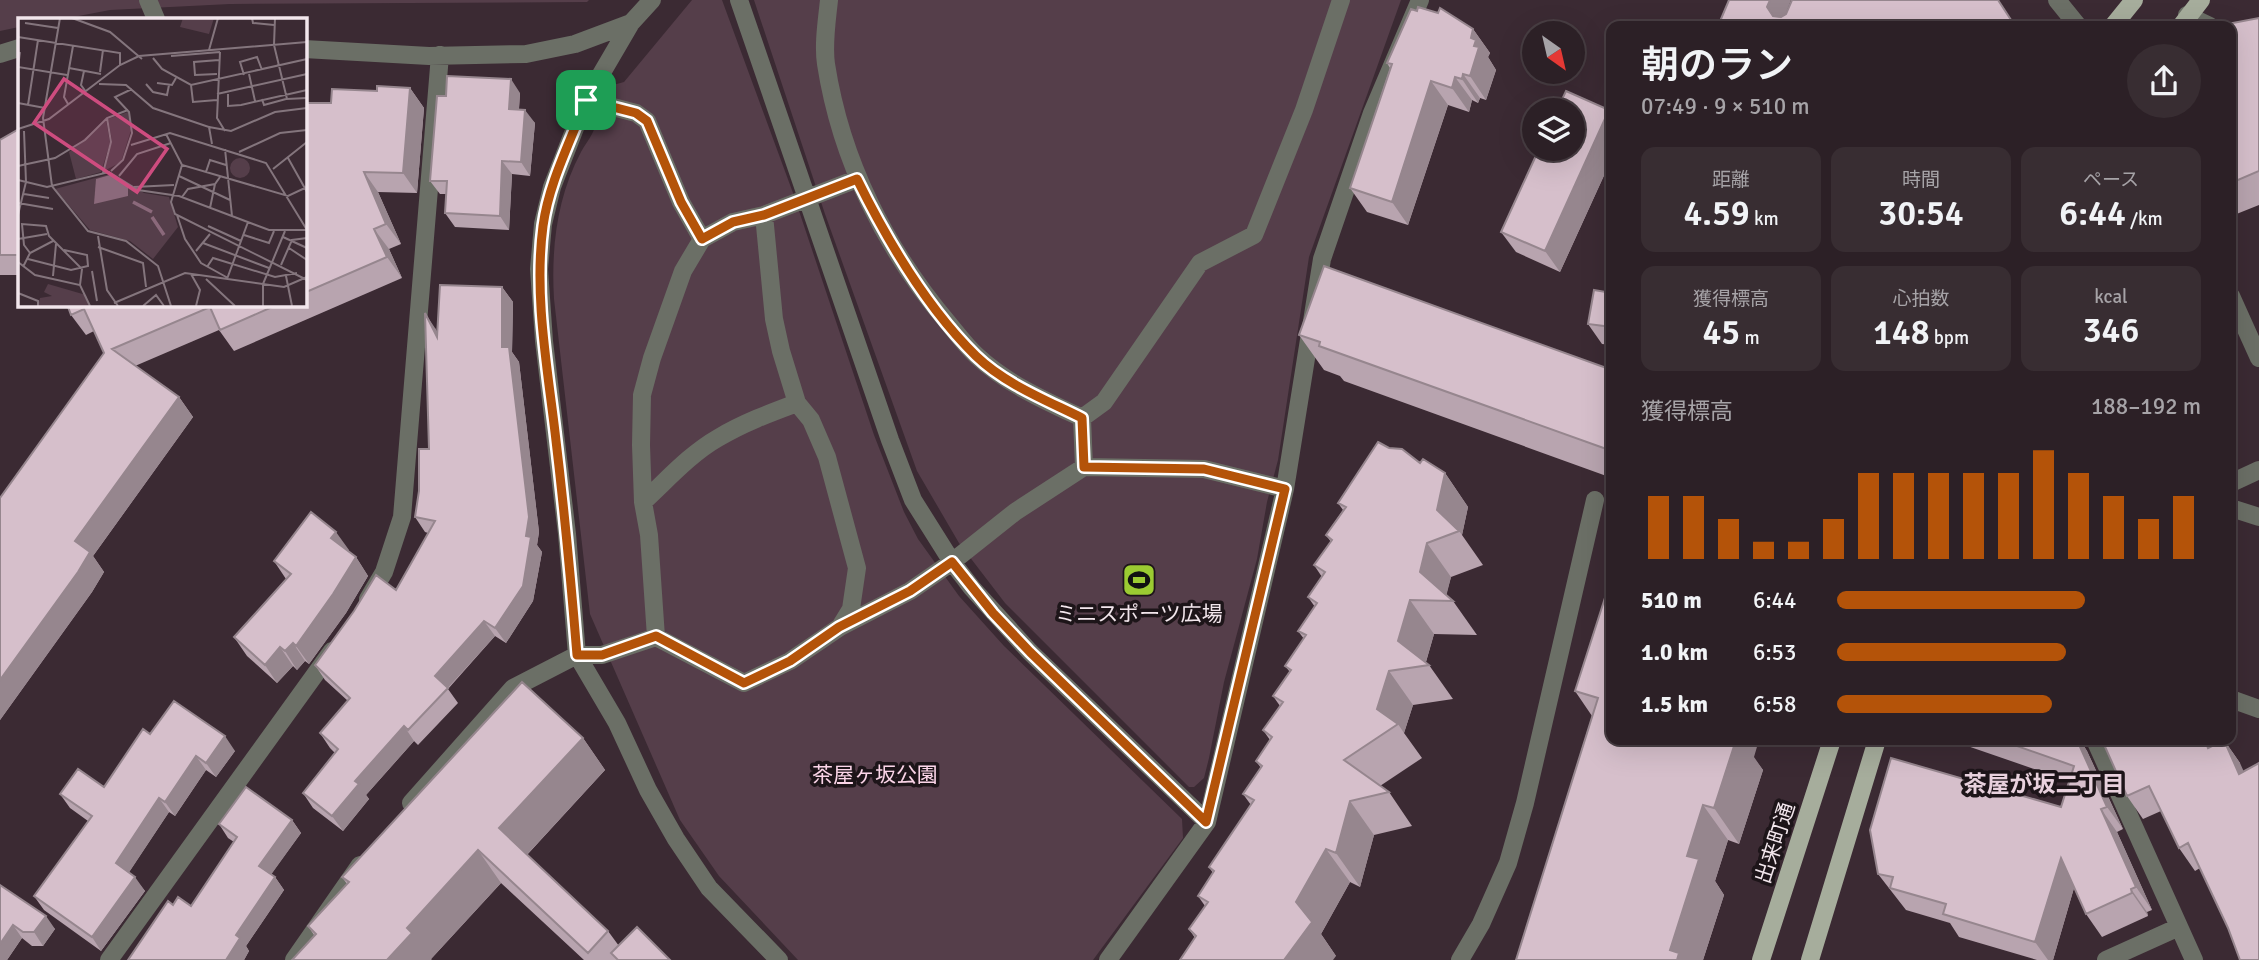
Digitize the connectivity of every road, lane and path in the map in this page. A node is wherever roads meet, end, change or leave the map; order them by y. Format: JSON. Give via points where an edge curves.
{"nodes":[{"id":1,"x":148,"y":0,"type":"edge"},
{"id":2,"x":652,"y":0,"type":"edge"},
{"id":3,"x":739,"y":0,"type":"edge"},
{"id":4,"x":829,"y":0,"type":"edge"},
{"id":5,"x":1341,"y":0,"type":"edge"},
{"id":6,"x":1420,"y":0,"type":"edge"},
{"id":7,"x":2057,"y":0,"type":"edge"},
{"id":8,"x":2134,"y":0,"type":"edge"},
{"id":9,"x":2201,"y":0,"type":"edge"},
{"id":10,"x":156,"y":18,"type":"edge"},
{"id":11,"x":2074,"y":21,"type":"edge"},
{"id":12,"x":2117,"y":21,"type":"edge"},
{"id":13,"x":2184,"y":21,"type":"edge"},
{"id":14,"x":631,"y":23,"type":"junction"},
{"id":15,"x":18,"y":48,"type":"edge"},
{"id":16,"x":306,"y":49,"type":"edge"},
{"id":17,"x":0,"y":54,"type":"edge"},
{"id":18,"x":440,"y":55,"type":"junction"},
{"id":19,"x":586,"y":100,"type":"junction"},
{"id":20,"x":857,"y":179,"type":"junction"},
{"id":21,"x":807,"y":196,"type":"junction"},
{"id":22,"x":764,"y":215,"type":"junction"},
{"id":23,"x":702,"y":239,"type":"junction"},
{"id":24,"x":2236,"y":304,"type":"edge"},
{"id":25,"x":2253,"y":329,"type":"edge"},
{"id":26,"x":2259,"y":358,"type":"edge"},
{"id":27,"x":797,"y":402,"type":"junction"},
{"id":28,"x":1082,"y":418,"type":"junction"},
{"id":29,"x":1084,"y":467,"type":"junction"},
{"id":30,"x":2259,"y":470,"type":"edge"},
{"id":31,"x":2236,"y":481,"type":"edge"},
{"id":32,"x":1285,"y":489,"type":"junction"},
{"id":33,"x":1595,"y":500,"type":"dead end"},
{"id":34,"x":643,"y":502,"type":"junction"},
{"id":35,"x":2236,"y":510,"type":"edge"},
{"id":36,"x":2259,"y":517,"type":"edge"},
{"id":37,"x":952,"y":562,"type":"junction"},
{"id":38,"x":355,"y":620,"type":"edge"},
{"id":39,"x":839,"y":627,"type":"junction"},
{"id":40,"x":656,"y":636,"type":"junction"},
{"id":41,"x":339,"y":641,"type":"edge"},
{"id":42,"x":577,"y":655,"type":"junction"},
{"id":43,"x":2236,"y":701,"type":"edge"},
{"id":44,"x":2259,"y":709,"type":"edge"},
{"id":45,"x":1830,"y":745,"type":"edge"},
{"id":46,"x":1875,"y":745,"type":"edge"},
{"id":47,"x":2097,"y":745,"type":"edge"},
{"id":48,"x":404,"y":813,"type":"edge"},
{"id":49,"x":1206,"y":822,"type":"junction"},
{"id":50,"x":369,"y":854,"type":"edge"},
{"id":51,"x":2179,"y":927,"type":"junction"},
{"id":52,"x":109,"y":960,"type":"edge"},
{"id":53,"x":294,"y":960,"type":"edge"},
{"id":54,"x":779,"y":960,"type":"edge"},
{"id":55,"x":1108,"y":960,"type":"edge"},
{"id":56,"x":1460,"y":960,"type":"edge"},
{"id":57,"x":1761,"y":960,"type":"edge"},
{"id":58,"x":1810,"y":960,"type":"edge"},
{"id":59,"x":2106,"y":960,"type":"edge"},
{"id":60,"x":2194,"y":960,"type":"edge"}],
"edges":[{"from":1,"to":10,"type":"street"},
{"from":2,"to":14,"type":"street"},
{"from":3,"to":21,"type":"street"},
{"from":4,"to":20,"type":"street","via":[[826,61]]},
{"from":5,"to":28,"type":"street","via":[[1254,236],[1200,263],[1104,402]]},
{"from":6,"to":32,"type":"street","via":[[1372,113],[1322,259]]},
{"from":7,"to":11,"type":"street"},
{"from":8,"to":12,"type":"main road"},
{"from":9,"to":13,"type":"main road"},
{"from":14,"to":18,"type":"street","via":[[575,44],[526,54]]},
{"from":14,"to":19,"type":"street"},
{"from":15,"to":17,"type":"street"},
{"from":16,"to":18,"type":"street"},
{"from":18,"to":38,"type":"street","via":[[402,517],[384,572]]},
{"from":19,"to":23,"type":"street","via":[[636,113],[647,121]]},
{"from":19,"to":42,"type":"street","via":[[552,187],[543,224],[540,269]]},
{"from":20,"to":21,"type":"street"},
{"from":20,"to":28,"type":"street","via":[[927,298],[977,356],[1023,389]]},
{"from":21,"to":22,"type":"street"},
{"from":21,"to":37,"type":"street","via":[[890,440],[914,500]]},
{"from":22,"to":23,"type":"street","via":[[733,222]]},
{"from":22,"to":27,"type":"street","via":[[774,319]]},
{"from":23,"to":34,"type":"street","via":[[683,271],[642,395]]},
{"from":24,"to":25,"type":"street"},
{"from":25,"to":26,"type":"street"},
{"from":27,"to":34,"type":"street","via":[[715,439]]},
{"from":27,"to":39,"type":"street","via":[[811,420],[827,457],[857,568],[851,609]]},
{"from":28,"to":29,"type":"street"},
{"from":29,"to":32,"type":"street","via":[[1204,469]]},
{"from":29,"to":37,"type":"street","via":[[1015,512]]},
{"from":30,"to":31,"type":"street"},
{"from":32,"to":49,"type":"street"},
{"from":33,"to":56,"type":"street","via":[[1508,863],[1482,924]]},
{"from":34,"to":40,"type":"street"},
{"from":35,"to":36,"type":"street"},
{"from":37,"to":39,"type":"street","via":[[910,591]]},
{"from":37,"to":49,"type":"street","via":[[1030,652]]},
{"from":39,"to":40,"type":"street","via":[[790,661],[744,683]]},
{"from":40,"to":42,"type":"street","via":[[602,655]]},
{"from":41,"to":52,"type":"street"},
{"from":42,"to":48,"type":"street","via":[[513,688]]},
{"from":42,"to":54,"type":"street","via":[[676,839],[709,888]]},
{"from":43,"to":44,"type":"street"},
{"from":45,"to":57,"type":"main road","name":"出来町通"},
{"from":46,"to":58,"type":"main road"},
{"from":47,"to":51,"type":"street"},
{"from":49,"to":55,"type":"street"},
{"from":50,"to":53,"type":"street"},
{"from":51,"to":59,"type":"street"},
{"from":51,"to":60,"type":"street"}]}
